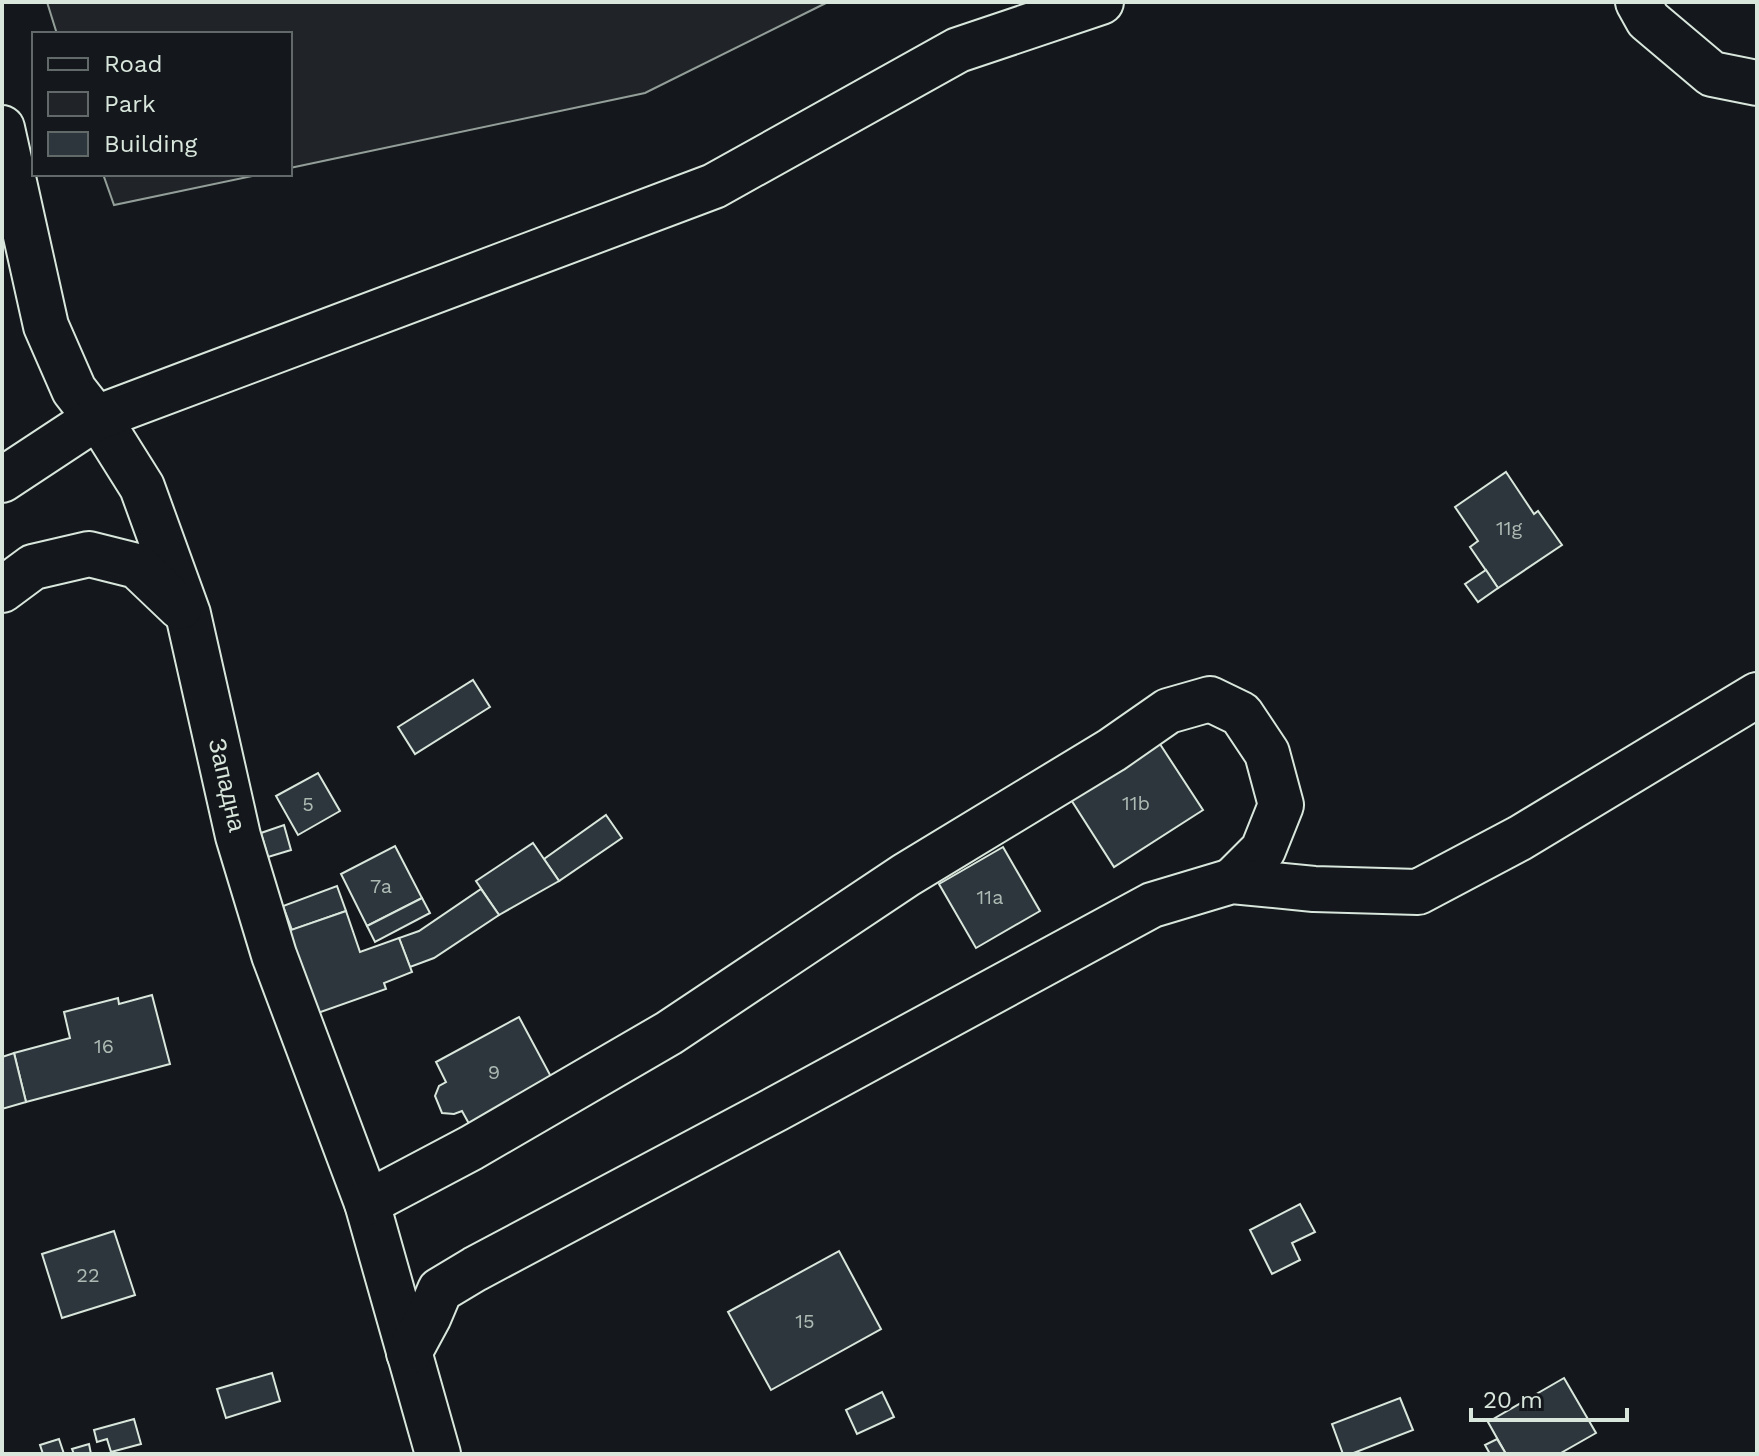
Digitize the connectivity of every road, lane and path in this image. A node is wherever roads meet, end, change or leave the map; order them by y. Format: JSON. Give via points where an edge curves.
{"nodes":[{"id":1,"x":1101,"y":2,"type":"edge"},
{"id":2,"x":1638,"y":2,"type":"edge"},
{"id":3,"x":1757,"y":83,"type":"edge"},
{"id":4,"x":2,"y":128,"type":"edge"},
{"id":5,"x":96,"y":418,"type":"junction"},
{"id":6,"x":2,"y":480,"type":"edge"},
{"id":7,"x":2,"y":590,"type":"edge"},
{"id":8,"x":188,"y":614,"type":"junction"},
{"id":9,"x":1757,"y":695,"type":"edge"},
{"id":10,"x":1232,"y":881,"type":"junction"},
{"id":11,"x":367,"y":1203,"type":"junction"},
{"id":12,"x":409,"y":1353,"type":"junction"},
{"id":13,"x":438,"y":1454,"type":"edge"}],
"edges":[{"from":1,"to":5,"type":"street","via":[[958,50],[714,186]]},
{"from":2,"to":3,"type":"street","via":[[1648,20],[1712,74]]},
{"from":4,"to":5,"type":"street","name":"Западна","via":[[46,326],[74,390]]},
{"from":5,"to":6,"type":"street"},
{"from":5,"to":8,"type":"street","name":"Западна","via":[[142,487]]},
{"from":7,"to":8,"type":"street","via":[[33,567],[89,554],[137,566]]},
{"from":8,"to":11,"type":"street","name":"Западна","via":[[238,836],[274,955]]},
{"from":9,"to":10,"type":"street","via":[[1520,838],[1418,892]]},
{"from":10,"to":11,"type":"street","via":[[1263,850],[1281,805],[1267,753],[1241,714],[1210,699],[1168,711],[906,875],[669,1033]]},
{"from":10,"to":12,"type":"street","via":[[1152,905],[475,1269],[440,1290]]},
{"from":11,"to":12,"type":"street","name":"Западна"},
{"from":12,"to":13,"type":"street","name":"Западна"}]}
